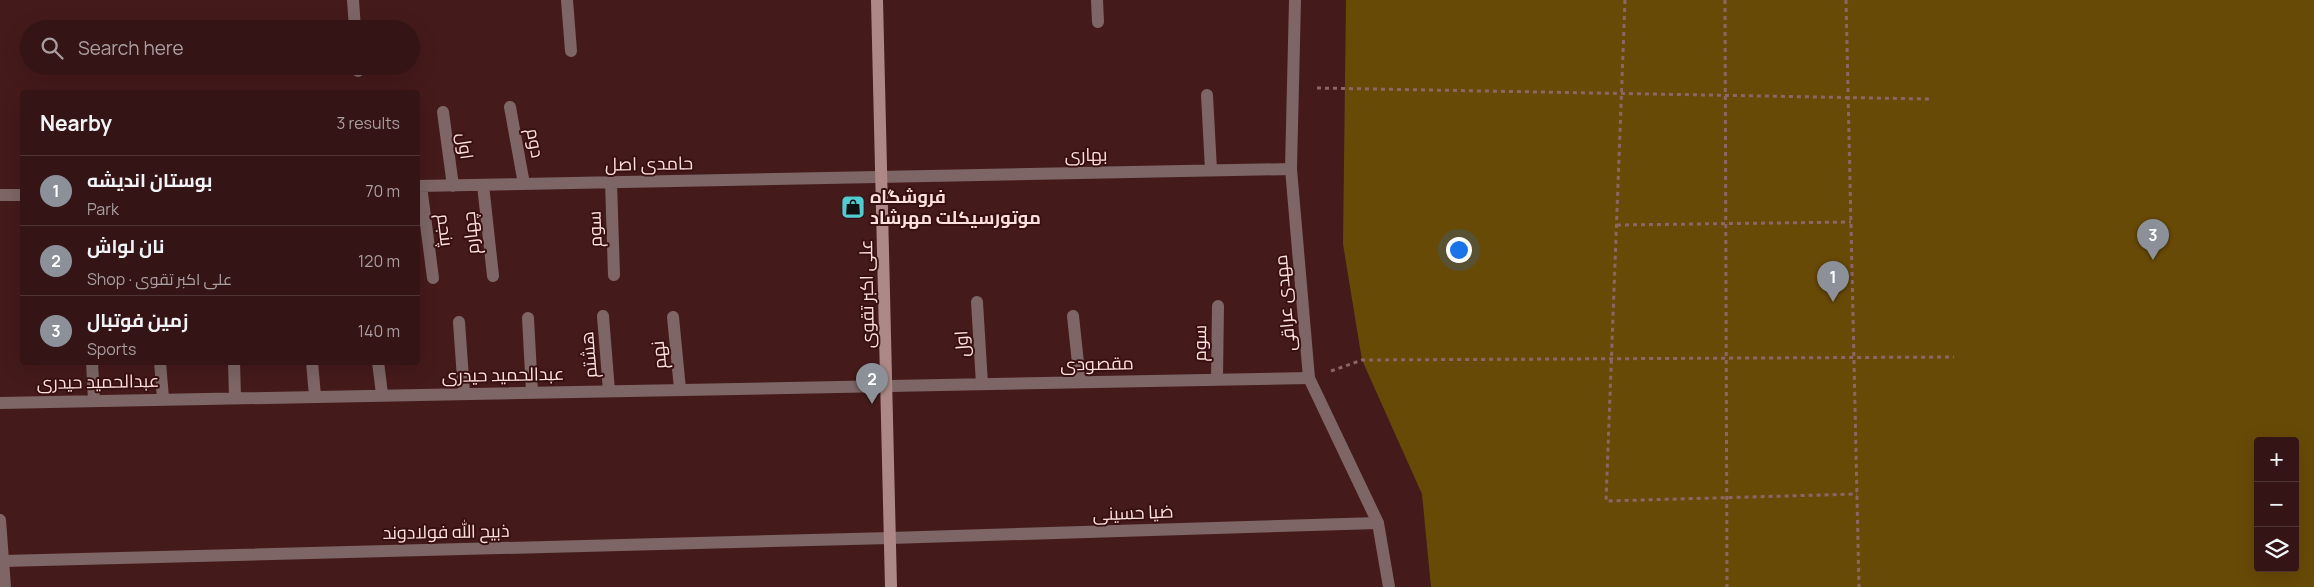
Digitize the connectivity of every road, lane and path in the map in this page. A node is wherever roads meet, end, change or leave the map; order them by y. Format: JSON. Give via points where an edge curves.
{"nodes":[{"id":1,"x":353,"y":0,"type":"edge"},
{"id":2,"x":567,"y":0,"type":"edge"},
{"id":3,"x":877,"y":0,"type":"edge"},
{"id":4,"x":1097,"y":0,"type":"edge"},
{"id":5,"x":1295,"y":0,"type":"edge"},
{"id":6,"x":1625,"y":0,"type":"edge"},
{"id":7,"x":1724,"y":0,"type":"edge"},
{"id":8,"x":1846,"y":0,"type":"edge"},
{"id":9,"x":354,"y":20,"type":"edge"},
{"id":10,"x":1098,"y":22,"type":"dead end"},
{"id":11,"x":571,"y":51,"type":"dead end"},
{"id":12,"x":1292,"y":87,"type":"junction"},
{"id":13,"x":1622,"y":93,"type":"junction"},
{"id":14,"x":1725,"y":95,"type":"junction"},
{"id":15,"x":1207,"y":96,"type":"dead end"},
{"id":16,"x":1848,"y":98,"type":"junction"},
{"id":17,"x":1928,"y":99,"type":"dead end"},
{"id":18,"x":510,"y":107,"type":"dead end"},
{"id":19,"x":443,"y":112,"type":"dead end"},
{"id":20,"x":1291,"y":168,"type":"junction"},
{"id":21,"x":1211,"y":170,"type":"junction"},
{"id":22,"x":882,"y":177,"type":"junction"},
{"id":23,"x":611,"y":182,"type":"junction"},
{"id":24,"x":524,"y":184,"type":"junction"},
{"id":25,"x":483,"y":185,"type":"junction"},
{"id":26,"x":420,"y":186,"type":"edge"},
{"id":27,"x":453,"y":186,"type":"junction"},
{"id":28,"x":0,"y":195,"type":"edge"},
{"id":29,"x":20,"y":195,"type":"edge"},
{"id":30,"x":1851,"y":222,"type":"junction"},
{"id":31,"x":1725,"y":224,"type":"junction"},
{"id":32,"x":1617,"y":225,"type":"junction"},
{"id":33,"x":614,"y":275,"type":"dead end"},
{"id":34,"x":493,"y":276,"type":"dead end"},
{"id":35,"x":433,"y":278,"type":"dead end"},
{"id":36,"x":977,"y":302,"type":"dead end"},
{"id":37,"x":1218,"y":306,"type":"dead end"},
{"id":38,"x":603,"y":316,"type":"dead end"},
{"id":39,"x":1073,"y":316,"type":"dead end"},
{"id":40,"x":673,"y":317,"type":"dead end"},
{"id":41,"x":528,"y":318,"type":"dead end"},
{"id":42,"x":459,"y":322,"type":"dead end"},
{"id":43,"x":1954,"y":357,"type":"dead end"},
{"id":44,"x":1612,"y":358,"type":"junction"},
{"id":45,"x":1726,"y":358,"type":"junction"},
{"id":46,"x":1854,"y":358,"type":"junction"},
{"id":47,"x":92,"y":365,"type":"edge"},
{"id":48,"x":160,"y":365,"type":"edge"},
{"id":49,"x":234,"y":365,"type":"edge"},
{"id":50,"x":312,"y":365,"type":"edge"},
{"id":51,"x":378,"y":365,"type":"edge"},
{"id":52,"x":1309,"y":378,"type":"junction"},
{"id":53,"x":1217,"y":380,"type":"junction"},
{"id":54,"x":1080,"y":382,"type":"junction"},
{"id":55,"x":982,"y":384,"type":"junction"},
{"id":56,"x":886,"y":386,"type":"junction"},
{"id":57,"x":680,"y":389,"type":"junction"},
{"id":58,"x":609,"y":390,"type":"junction"},
{"id":59,"x":532,"y":392,"type":"junction"},
{"id":60,"x":464,"y":393,"type":"junction"},
{"id":61,"x":382,"y":394,"type":"junction"},
{"id":62,"x":315,"y":396,"type":"junction"},
{"id":63,"x":235,"y":397,"type":"junction"},
{"id":64,"x":163,"y":398,"type":"junction"},
{"id":65,"x":94,"y":400,"type":"junction"},
{"id":66,"x":0,"y":403,"type":"edge"},
{"id":67,"x":1857,"y":494,"type":"junction"},
{"id":68,"x":1727,"y":498,"type":"junction"},
{"id":69,"x":0,"y":520,"type":"edge"},
{"id":70,"x":1378,"y":523,"type":"junction"},
{"id":71,"x":890,"y":538,"type":"junction"},
{"id":72,"x":3,"y":561,"type":"junction"},
{"id":73,"x":5,"y":587,"type":"edge"},
{"id":74,"x":891,"y":587,"type":"edge"},
{"id":75,"x":1388,"y":587,"type":"edge"},
{"id":76,"x":1727,"y":587,"type":"edge"},
{"id":77,"x":1859,"y":587,"type":"edge"}],
"edges":[{"from":1,"to":9,"type":"street"},
{"from":2,"to":11,"type":"street"},
{"from":3,"to":22,"type":"main road","name":"علی اکبر تقوی"},
{"from":4,"to":10,"type":"street"},
{"from":5,"to":12,"type":"street","name":"مهدی عراقی"},
{"from":6,"to":13,"type":"path"},
{"from":7,"to":14,"type":"path"},
{"from":8,"to":16,"type":"path"},
{"from":12,"to":13,"type":"path"},
{"from":12,"to":20,"type":"street","name":"مهدی عراقی"},
{"from":13,"to":14,"type":"path"},
{"from":13,"to":32,"type":"path"},
{"from":14,"to":16,"type":"path"},
{"from":14,"to":31,"type":"path"},
{"from":15,"to":21,"type":"street"},
{"from":16,"to":17,"type":"path"},
{"from":16,"to":30,"type":"path"},
{"from":18,"to":24,"type":"street","name":"دوم"},
{"from":19,"to":27,"type":"street","name":"اول"},
{"from":20,"to":21,"type":"street","name":"بهاری"},
{"from":20,"to":52,"type":"street","name":"مهدی عراقی"},
{"from":21,"to":22,"type":"street","name":"بهاری"},
{"from":22,"to":23,"type":"street","name":"حامدی اصل"},
{"from":22,"to":56,"type":"main road","name":"علی اکبر تقوی"},
{"from":23,"to":24,"type":"street","name":"حامدی اصل"},
{"from":23,"to":33,"type":"street","name":"سوم"},
{"from":24,"to":25,"type":"street","name":"حامدی اصل"},
{"from":25,"to":27,"type":"street","name":"حامدی اصل"},
{"from":25,"to":34,"type":"street","name":"چهارم"},
{"from":26,"to":27,"type":"street","name":"حامدی اصل"},
{"from":26,"to":35,"type":"street","name":"پنجم"},
{"from":28,"to":29,"type":"street"},
{"from":30,"to":31,"type":"path"},
{"from":30,"to":46,"type":"path"},
{"from":31,"to":32,"type":"path"},
{"from":31,"to":45,"type":"path"},
{"from":32,"to":44,"type":"path"},
{"from":36,"to":55,"type":"street","name":"اول"},
{"from":37,"to":53,"type":"street","name":"سوم"},
{"from":38,"to":58,"type":"street","name":"هشتم"},
{"from":39,"to":54,"type":"street"},
{"from":40,"to":57,"type":"street","name":"نهم"},
{"from":41,"to":59,"type":"street"},
{"from":42,"to":60,"type":"street"},
{"from":43,"to":46,"type":"path"},
{"from":44,"to":45,"type":"path"},
{"from":44,"to":52,"type":"path","via":[[1362,360]]},
{"from":44,"to":68,"type":"path","via":[[1606,502]]},
{"from":45,"to":46,"type":"path"},
{"from":45,"to":68,"type":"path"},
{"from":46,"to":67,"type":"path"},
{"from":47,"to":65,"type":"street"},
{"from":48,"to":64,"type":"street"},
{"from":49,"to":63,"type":"street"},
{"from":50,"to":62,"type":"street"},
{"from":51,"to":61,"type":"street"},
{"from":52,"to":53,"type":"street","name":"مقصودی"},
{"from":52,"to":70,"type":"street","name":"مهدی عراقی"},
{"from":53,"to":54,"type":"street","name":"مقصودی"},
{"from":54,"to":55,"type":"street","name":"مقصودی"},
{"from":55,"to":56,"type":"street","name":"مقصودی"},
{"from":56,"to":57,"type":"street","name":"عبدالحمید حیدری"},
{"from":56,"to":71,"type":"main road","name":"علی اکبر تقوی"},
{"from":57,"to":58,"type":"street","name":"عبدالحمید حیدری"},
{"from":58,"to":59,"type":"street","name":"عبدالحمید حیدری"},
{"from":59,"to":60,"type":"street","name":"عبدالحمید حیدری"},
{"from":60,"to":61,"type":"street","name":"عبدالحمید حیدری"},
{"from":61,"to":62,"type":"street","name":"عبدالحمید حیدری"},
{"from":62,"to":63,"type":"street","name":"عبدالحمید حیدری"},
{"from":63,"to":64,"type":"street","name":"عبدالحمید حیدری"},
{"from":64,"to":65,"type":"street","name":"عبدالحمید حیدری"},
{"from":65,"to":66,"type":"street","name":"عبدالحمید حیدری"},
{"from":67,"to":68,"type":"path"},
{"from":67,"to":77,"type":"path"},
{"from":68,"to":76,"type":"path"},
{"from":69,"to":72,"type":"street"},
{"from":70,"to":71,"type":"street","name":"ضیا حسینی"},
{"from":70,"to":75,"type":"street","name":"مهدی عراقی"},
{"from":71,"to":72,"type":"street","name":"ذبیح الله فولادوند"},
{"from":71,"to":74,"type":"main road","name":"علی اکبر تقوی"},
{"from":72,"to":73,"type":"street"}]}
